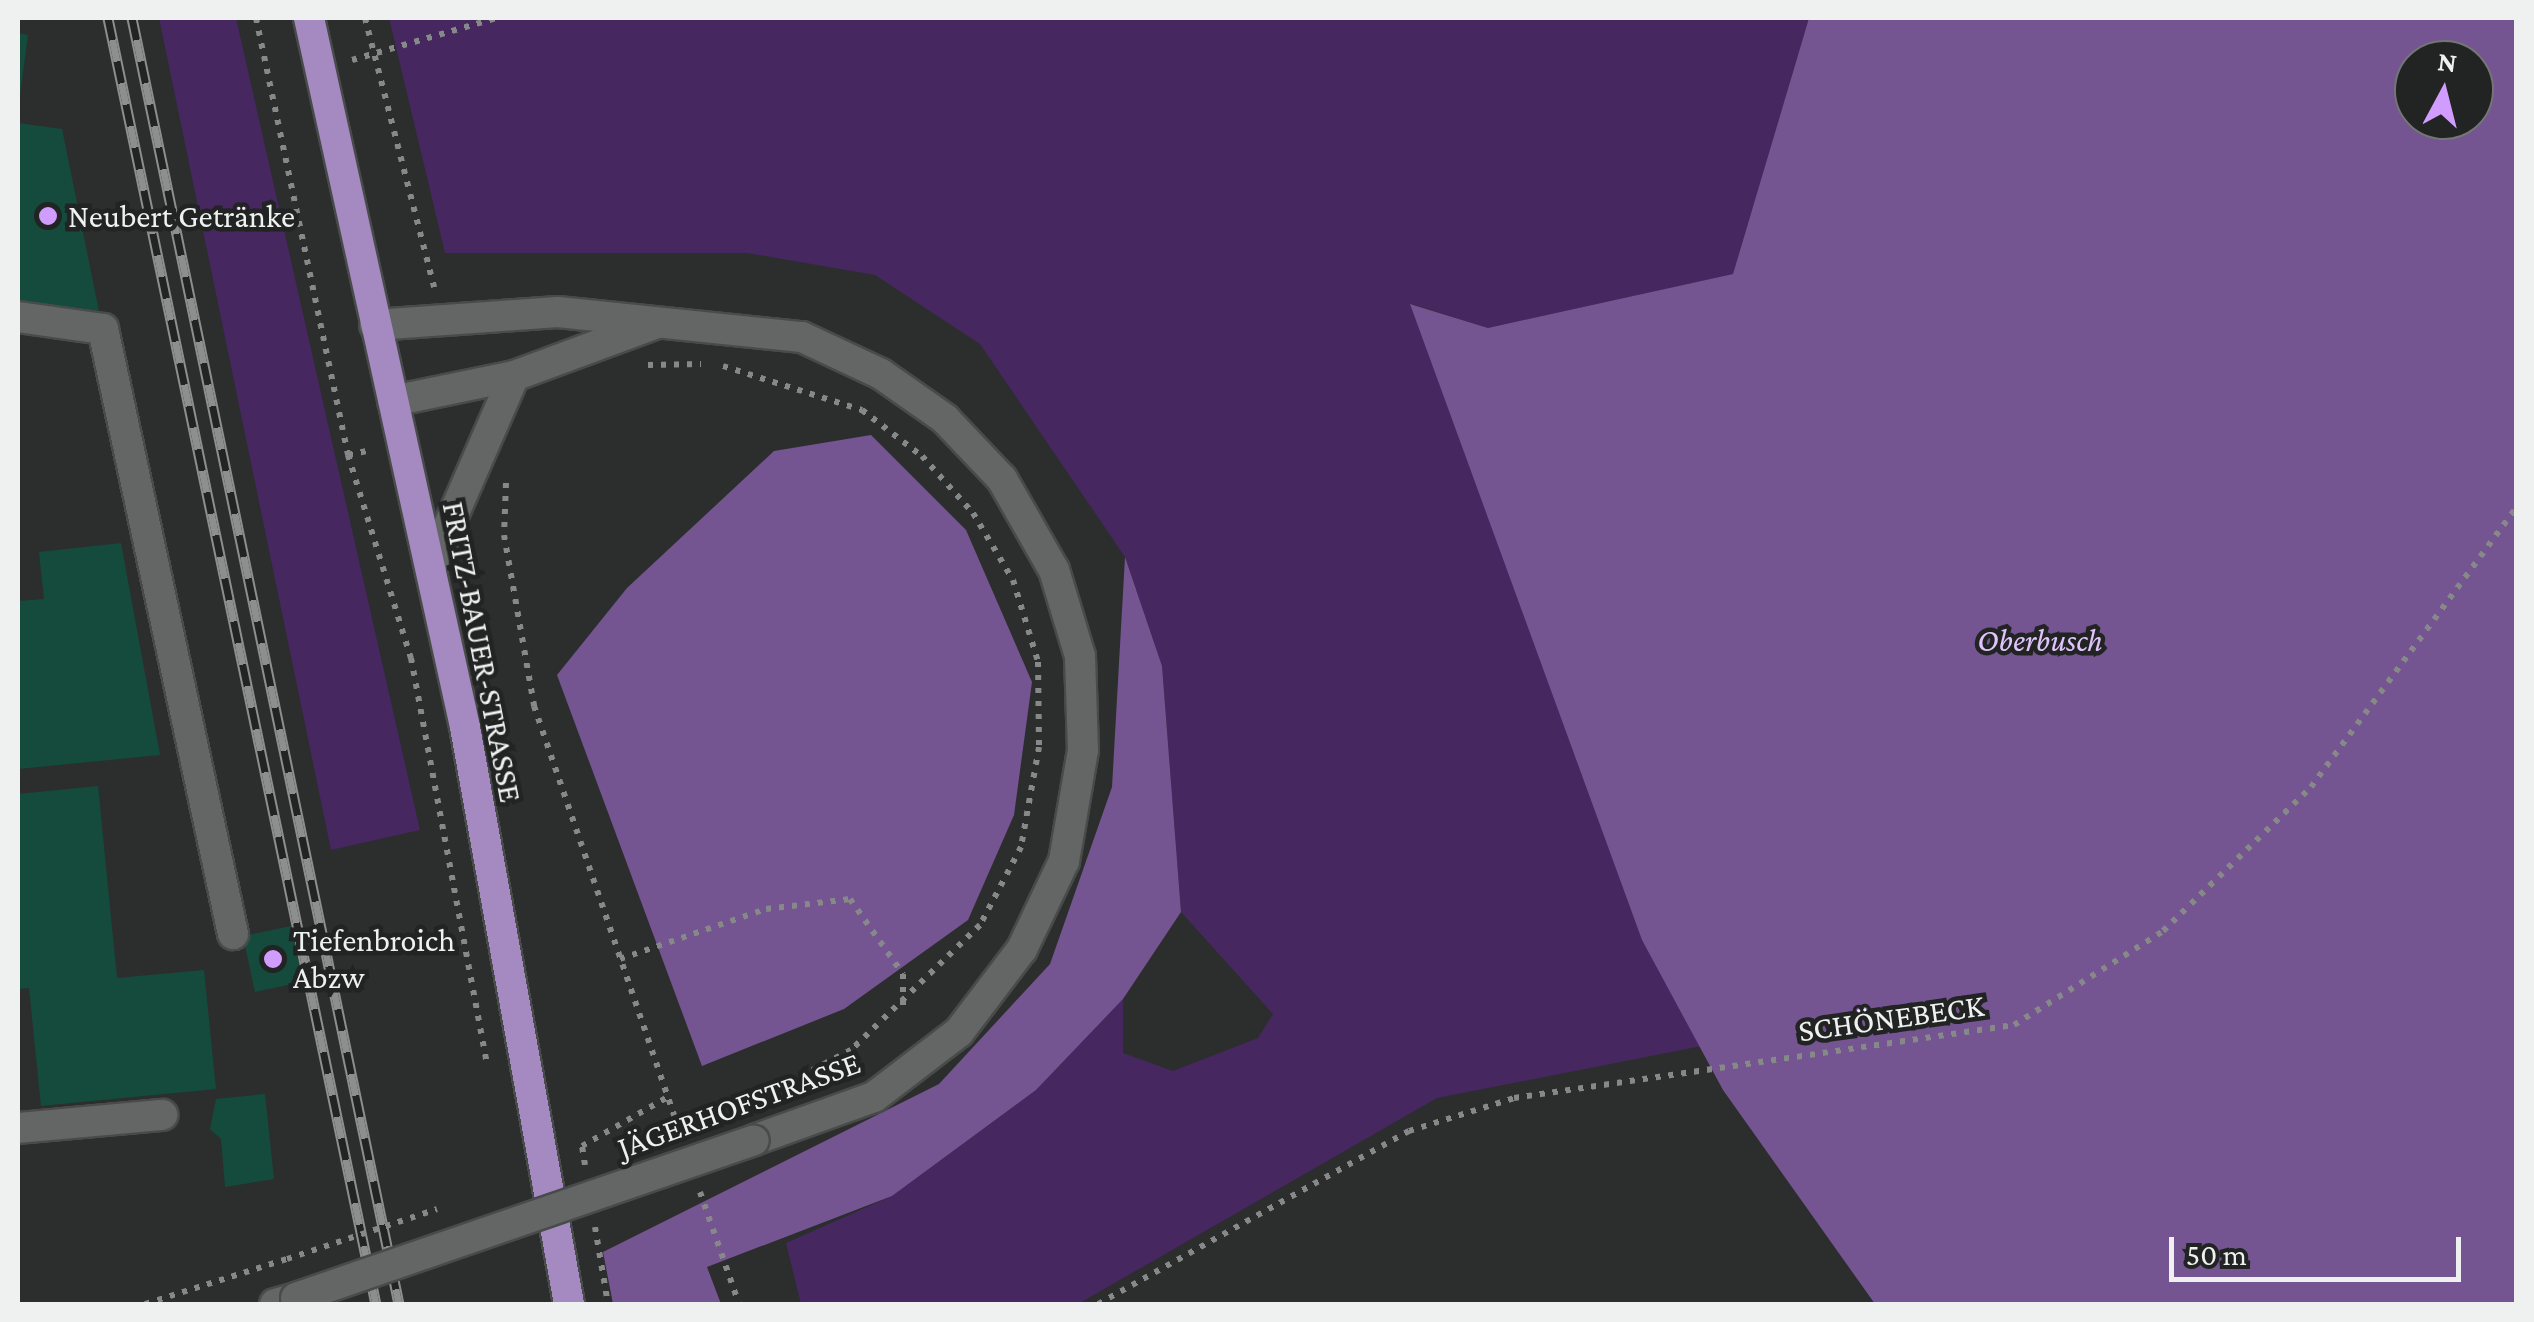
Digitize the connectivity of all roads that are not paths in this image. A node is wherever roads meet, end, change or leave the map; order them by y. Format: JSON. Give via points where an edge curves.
{"nodes":[{"id":1,"x":309,"y":18,"type":"edge"},
{"id":2,"x":18,"y":318,"type":"edge"},
{"id":3,"x":666,"y":320,"type":"junction"},
{"id":4,"x":376,"y":325,"type":"junction"},
{"id":5,"x":514,"y":376,"type":"junction"},
{"id":6,"x":393,"y":401,"type":"junction"},
{"id":7,"x":432,"y":566,"type":"junction"},
{"id":8,"x":233,"y":934,"type":"dead end"},
{"id":9,"x":162,"y":1115,"type":"dead end"},
{"id":10,"x":18,"y":1128,"type":"edge"},
{"id":11,"x":286,"y":1301,"type":"edge"},
{"id":12,"x":569,"y":1304,"type":"edge"}],
"edges":[{"from":1,"to":4,"type":"main road","name":"FRITZ-BAUER-STRASSE"},
{"from":2,"to":8,"type":"street","via":[[103,329]]},
{"from":3,"to":4,"type":"street","name":"JÄGERHOFSTRASSE","via":[[448,317]]},
{"from":3,"to":5,"type":"street","name":"JÄGERHOFSTRASSE"},
{"from":3,"to":11,"type":"street","name":"JÄGERHOFSTRASSE","bridge":true,"via":[[802,337],[881,374],[944,419],[1011,494],[1054,570],[1080,656],[1083,750],[1064,861],[1022,949],[959,1032],[874,1097]]},
{"from":4,"to":6,"type":"main road","name":"FRITZ-BAUER-STRASSE"},
{"from":5,"to":6,"type":"street","name":"JÄGERHOFSTRASSE"},
{"from":5,"to":7,"type":"street"},
{"from":6,"to":7,"type":"main road","name":"FRITZ-BAUER-STRASSE"},
{"from":7,"to":12,"type":"main road","name":"FRITZ-BAUER-STRASSE"},
{"from":9,"to":10,"type":"street"}]}
